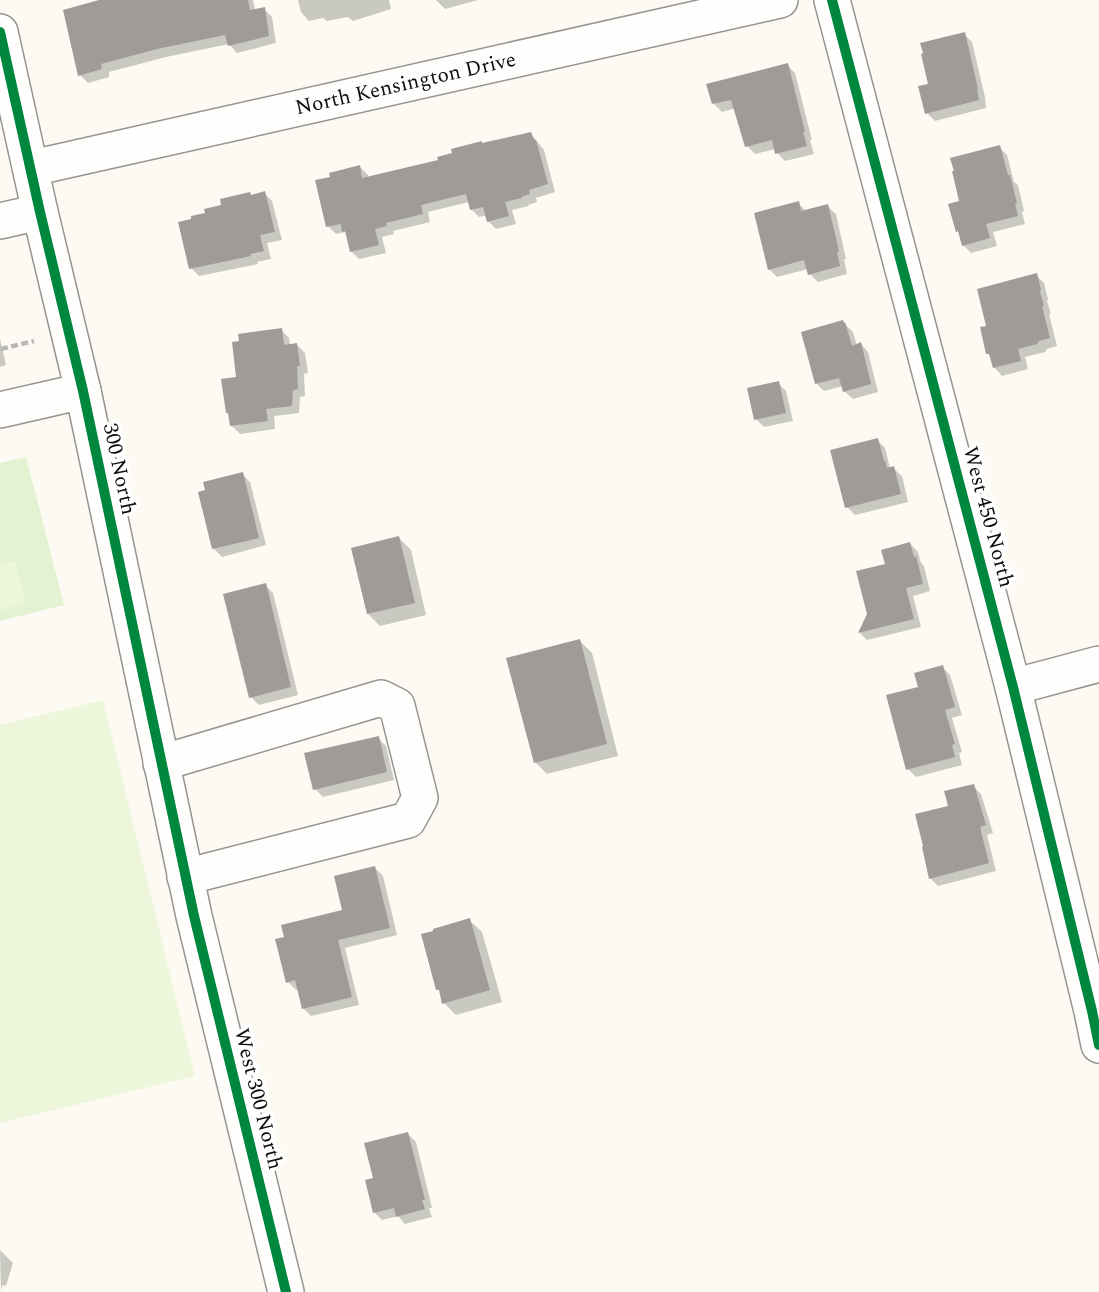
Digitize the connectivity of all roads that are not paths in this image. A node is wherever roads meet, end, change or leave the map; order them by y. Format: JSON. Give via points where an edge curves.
{"nodes":[{"id":1,"x":780,"y":0,"type":"edge"},
{"id":2,"x":832,"y":0,"type":"edge"},
{"id":3,"x":0,"y":32,"type":"edge"},
{"id":4,"x":32,"y":168,"type":"junction"},
{"id":5,"x":40,"y":212,"type":"junction"},
{"id":6,"x":0,"y":221,"type":"edge"},
{"id":7,"x":83,"y":391,"type":"junction"},
{"id":8,"x":0,"y":410,"type":"edge"},
{"id":9,"x":1099,"y":664,"type":"edge"},
{"id":10,"x":1013,"y":687,"type":"junction"},
{"id":11,"x":161,"y":763,"type":"junction"},
{"id":12,"x":186,"y":877,"type":"junction"},
{"id":13,"x":194,"y":916,"type":"joint"},
{"id":14,"x":1099,"y":1045,"type":"edge"},
{"id":15,"x":286,"y":1292,"type":"edge"}],
"edges":[{"from":1,"to":4,"type":"street","name":"North Kensington Drive"},
{"from":2,"to":10,"type":"street","name":"West 450 North"},
{"from":3,"to":4,"type":"street","name":"300 North"},
{"from":4,"to":5,"type":"street","name":"300 North"},
{"from":5,"to":6,"type":"street"},
{"from":5,"to":7,"type":"street","name":"300 North"},
{"from":7,"to":8,"type":"street"},
{"from":7,"to":11,"type":"street","name":"300 North"},
{"from":9,"to":10,"type":"street"},
{"from":10,"to":14,"type":"street","name":"West 450 North"},
{"from":11,"to":12,"type":"street","name":"300 North"},
{"from":11,"to":12,"type":"street","via":[[381,698],[397,706],[420,798],[408,820]]},
{"from":12,"to":13,"type":"street","name":"300 North"},
{"from":13,"to":15,"type":"street","name":"West 300 North"}]}
